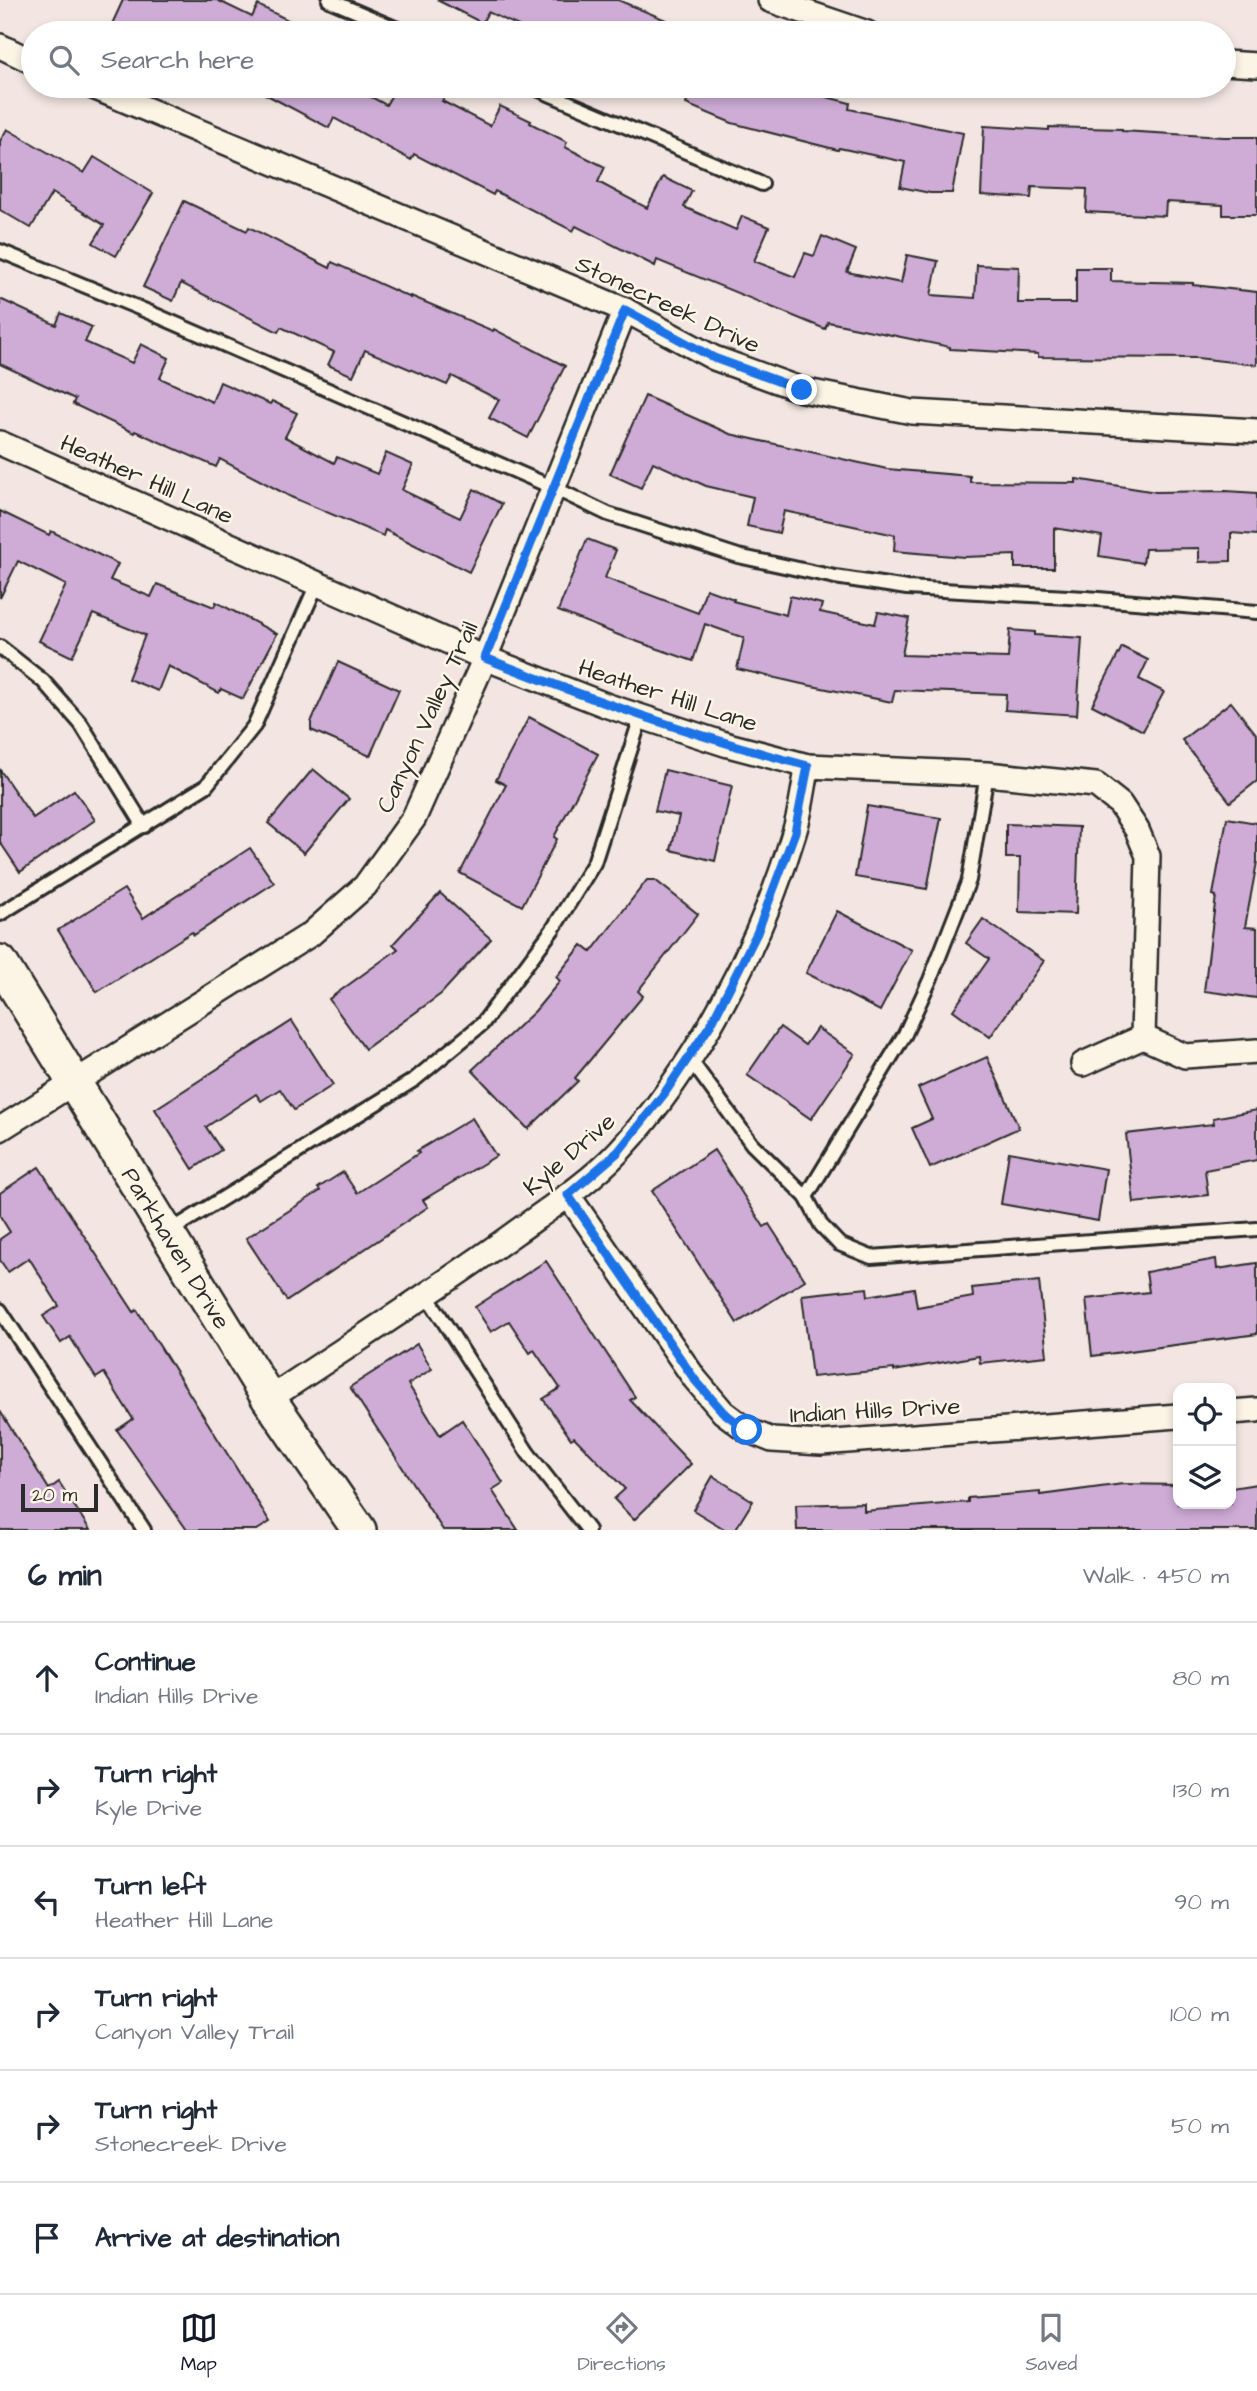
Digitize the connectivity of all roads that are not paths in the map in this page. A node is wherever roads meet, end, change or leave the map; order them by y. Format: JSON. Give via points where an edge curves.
{"nodes":[{"id":1,"x":329,"y":0,"type":"edge"},
{"id":2,"x":770,"y":0,"type":"edge"},
{"id":3,"x":379,"y":21,"type":"edge"},
{"id":4,"x":832,"y":21,"type":"edge"},
{"id":5,"x":0,"y":46,"type":"edge"},
{"id":6,"x":21,"y":56,"type":"edge"},
{"id":7,"x":1236,"y":64,"type":"edge"},
{"id":8,"x":1257,"y":65,"type":"edge"},
{"id":9,"x":120,"y":98,"type":"edge"},
{"id":10,"x":558,"y":98,"type":"edge"},
{"id":11,"x":762,"y":184,"type":"dead end"},
{"id":12,"x":0,"y":251,"type":"edge"},
{"id":13,"x":625,"y":310,"type":"junction"},
{"id":14,"x":1257,"y":431,"type":"edge"},
{"id":15,"x":0,"y":443,"type":"edge"},
{"id":16,"x":554,"y":488,"type":"junction"},
{"id":17,"x":317,"y":584,"type":"junction"},
{"id":18,"x":1257,"y":612,"type":"edge"},
{"id":19,"x":0,"y":647,"type":"edge"},
{"id":20,"x":485,"y":658,"type":"junction"},
{"id":21,"x":641,"y":717,"type":"junction"},
{"id":22,"x":808,"y":766,"type":"junction"},
{"id":23,"x":987,"y":774,"type":"junction"},
{"id":24,"x":144,"y":826,"type":"junction"},
{"id":25,"x":0,"y":914,"type":"edge"},
{"id":26,"x":0,"y":962,"type":"edge"},
{"id":27,"x":1143,"y":1037,"type":"junction"},
{"id":28,"x":1257,"y":1051,"type":"edge"},
{"id":29,"x":689,"y":1058,"type":"junction"},
{"id":30,"x":1083,"y":1064,"type":"dead end"},
{"id":31,"x":74,"y":1084,"type":"junction"},
{"id":32,"x":0,"y":1129,"type":"edge"},
{"id":33,"x":568,"y":1195,"type":"junction"},
{"id":34,"x":806,"y":1198,"type":"junction"},
{"id":35,"x":1257,"y":1229,"type":"edge"},
{"id":36,"x":167,"y":1233,"type":"junction"},
{"id":37,"x":426,"y":1294,"type":"junction"},
{"id":38,"x":0,"y":1310,"type":"edge"},
{"id":39,"x":269,"y":1399,"type":"junction"},
{"id":40,"x":1257,"y":1410,"type":"edge"},
{"id":41,"x":1236,"y":1412,"type":"edge"},
{"id":42,"x":1173,"y":1416,"type":"edge"},
{"id":43,"x":144,"y":1530,"type":"edge"},
{"id":44,"x":359,"y":1530,"type":"edge"},
{"id":45,"x":588,"y":1530,"type":"edge"}],
"edges":[{"from":1,"to":3,"type":"lane"},
{"from":2,"to":4,"type":"street"},
{"from":5,"to":6,"type":"street"},
{"from":7,"to":8,"type":"street"},
{"from":9,"to":13,"type":"street","name":"Stonecreek Drive"},
{"from":10,"to":11,"type":"lane"},
{"from":12,"to":16,"type":"lane"},
{"from":13,"to":14,"type":"street","name":"Stonecreek Drive","via":[[714,358],[802,390],[912,412]]},
{"from":13,"to":16,"type":"street","name":"Canyon Valley Trail"},
{"from":15,"to":17,"type":"street","name":"Heather Hill Lane"},
{"from":16,"to":18,"type":"lane","via":[[608,514],[738,556],[835,577],[908,588]]},
{"from":16,"to":20,"type":"street","name":"Canyon Valley Trail"},
{"from":17,"to":20,"type":"street","name":"Heather Hill Lane"},
{"from":17,"to":24,"type":"lane","via":[[254,726],[206,786]]},
{"from":19,"to":24,"type":"lane","via":[[43,681],[81,724]]},
{"from":20,"to":21,"type":"street","name":"Heather Hill Lane"},
{"from":20,"to":31,"type":"street","name":"Canyon Valley Trail","via":[[414,818],[365,886],[311,934]]},
{"from":21,"to":22,"type":"street","name":"Heather Hill Lane"},
{"from":21,"to":36,"type":"lane","via":[[594,863],[553,929],[482,1024],[414,1080]]},
{"from":22,"to":23,"type":"street","name":"Heather Hill Lane"},
{"from":22,"to":29,"type":"street","name":"Kyle Drive","via":[[795,832],[757,933]]},
{"from":23,"to":27,"type":"street","name":"Heather Hill Lane","via":[[1096,785],[1120,804],[1138,830],[1148,856]]},
{"from":23,"to":34,"type":"lane","via":[[970,880],[930,980],[905,1034]]},
{"from":24,"to":25,"type":"lane"},
{"from":26,"to":31,"type":"street","name":"Parkhaven Drive"},
{"from":27,"to":28,"type":"street","via":[[1185,1056]]},
{"from":27,"to":30,"type":"street"},
{"from":29,"to":33,"type":"street","name":"Kyle Drive","via":[[618,1152]]},
{"from":29,"to":34,"type":"lane","via":[[752,1144]]},
{"from":31,"to":32,"type":"street","name":"Canyon Valley Trail"},
{"from":31,"to":36,"type":"street","name":"Parkhaven Drive"},
{"from":33,"to":37,"type":"street","name":"Kyle Drive"},
{"from":33,"to":42,"type":"street","name":"Indian Hills Drive","via":[[695,1380],[723,1412],[747,1430],[772,1440],[821,1443]]},
{"from":34,"to":35,"type":"lane","via":[[821,1226],[839,1244],[871,1257]]},
{"from":36,"to":39,"type":"street","name":"Parkhaven Drive"},
{"from":37,"to":39,"type":"street","name":"Kyle Drive"},
{"from":37,"to":45,"type":"lane","via":[[528,1453]]},
{"from":38,"to":43,"type":"lane"},
{"from":39,"to":44,"type":"street","name":"Parkhaven Drive"},
{"from":40,"to":41,"type":"street"}]}
